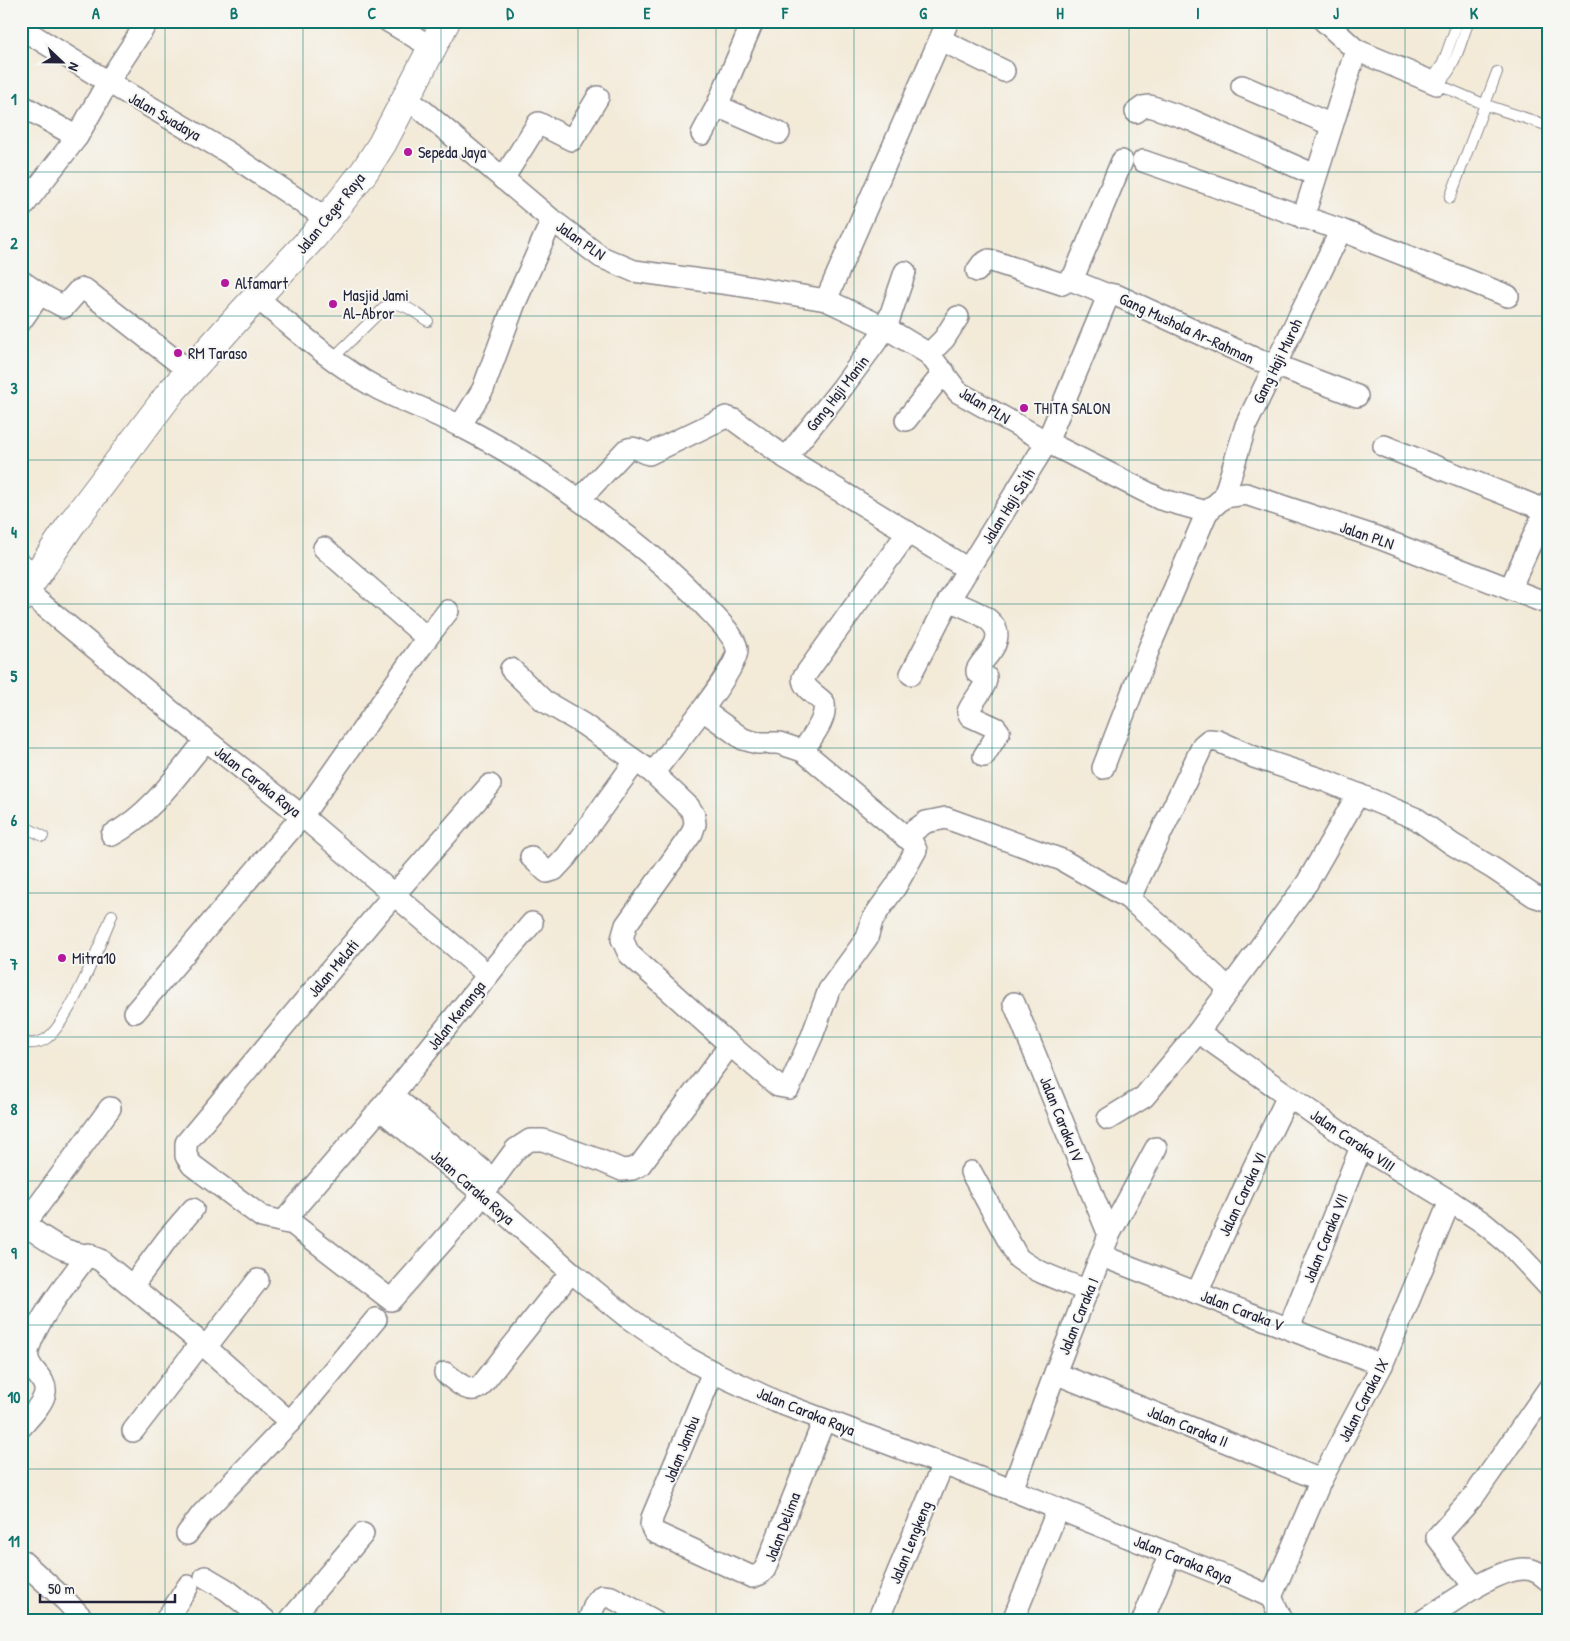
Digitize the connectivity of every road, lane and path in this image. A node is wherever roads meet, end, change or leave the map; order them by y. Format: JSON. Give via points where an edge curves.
{"nodes":[{"id":1,"x":148,"y":21,"type":"edge"},
{"id":2,"x":388,"y":21,"type":"edge"},
{"id":3,"x":446,"y":21,"type":"edge"},
{"id":4,"x":754,"y":21,"type":"edge"},
{"id":5,"x":1324,"y":21,"type":"edge"},
{"id":6,"x":1458,"y":21,"type":"edge"},
{"id":7,"x":1468,"y":21,"type":"edge"},
{"id":8,"x":21,"y":28,"type":"edge"},
{"id":9,"x":944,"y":30,"type":"edge"},
{"id":10,"x":433,"y":48,"type":"junction"},
{"id":11,"x":1356,"y":50,"type":"junction"},
{"id":12,"x":1004,"y":71,"type":"dead end"},
{"id":13,"x":1497,"y":72,"type":"dead end"},
{"id":14,"x":108,"y":82,"type":"junction"},
{"id":15,"x":1434,"y":82,"type":"junction"},
{"id":16,"x":1242,"y":86,"type":"dead end"},
{"id":17,"x":598,"y":96,"type":"dead end"},
{"id":18,"x":406,"y":100,"type":"junction"},
{"id":19,"x":21,"y":105,"type":"edge"},
{"id":20,"x":1486,"y":105,"type":"junction"},
{"id":21,"x":717,"y":106,"type":"junction"},
{"id":22,"x":1136,"y":112,"type":"dead end"},
{"id":23,"x":1332,"y":125,"type":"junction"},
{"id":24,"x":1549,"y":126,"type":"edge"},
{"id":25,"x":780,"y":133,"type":"dead end"},
{"id":26,"x":702,"y":134,"type":"dead end"},
{"id":27,"x":76,"y":137,"type":"junction"},
{"id":28,"x":1315,"y":175,"type":"junction"},
{"id":29,"x":503,"y":179,"type":"junction"},
{"id":30,"x":1450,"y":198,"type":"dead end"},
{"id":31,"x":21,"y":209,"type":"edge"},
{"id":32,"x":1303,"y":218,"type":"junction"},
{"id":33,"x":327,"y":219,"type":"junction"},
{"id":34,"x":552,"y":220,"type":"junction"},
{"id":35,"x":1341,"y":230,"type":"junction"},
{"id":36,"x":977,"y":271,"type":"dead end"},
{"id":37,"x":905,"y":272,"type":"dead end"},
{"id":38,"x":1071,"y":280,"type":"junction"},
{"id":39,"x":21,"y":281,"type":"edge"},
{"id":40,"x":40,"y":294,"type":"junction"},
{"id":41,"x":1108,"y":295,"type":"junction"},
{"id":42,"x":1508,"y":296,"type":"dead end"},
{"id":43,"x":256,"y":297,"type":"junction"},
{"id":44,"x":826,"y":300,"type":"junction"},
{"id":45,"x":958,"y":317,"type":"dead end"},
{"id":46,"x":21,"y":321,"type":"edge"},
{"id":47,"x":428,"y":321,"type":"dead end"},
{"id":48,"x":886,"y":328,"type":"junction"},
{"id":49,"x":929,"y":354,"type":"junction"},
{"id":50,"x":332,"y":359,"type":"junction"},
{"id":51,"x":1275,"y":364,"type":"junction"},
{"id":52,"x":189,"y":371,"type":"junction"},
{"id":53,"x":944,"y":372,"type":"junction"},
{"id":54,"x":1358,"y":396,"type":"dead end"},
{"id":55,"x":906,"y":420,"type":"dead end"},
{"id":56,"x":460,"y":426,"type":"junction"},
{"id":57,"x":1047,"y":442,"type":"junction"},
{"id":58,"x":1384,"y":446,"type":"dead end"},
{"id":59,"x":786,"y":458,"type":"junction"},
{"id":60,"x":1224,"y":497,"type":"junction"},
{"id":61,"x":580,"y":499,"type":"junction"},
{"id":62,"x":1547,"y":506,"type":"edge"},
{"id":63,"x":1207,"y":512,"type":"junction"},
{"id":64,"x":908,"y":532,"type":"junction"},
{"id":65,"x":324,"y":548,"type":"dead end"},
{"id":66,"x":968,"y":569,"type":"junction"},
{"id":67,"x":26,"y":582,"type":"edge"},
{"id":68,"x":1510,"y":588,"type":"junction"},
{"id":69,"x":949,"y":600,"type":"junction"},
{"id":70,"x":1549,"y":604,"type":"edge"},
{"id":71,"x":448,"y":611,"type":"dead end"},
{"id":72,"x":427,"y":638,"type":"junction"},
{"id":73,"x":511,"y":670,"type":"dead end"},
{"id":74,"x":911,"y":674,"type":"dead end"},
{"id":75,"x":703,"y":710,"type":"junction"},
{"id":76,"x":206,"y":740,"type":"junction"},
{"id":77,"x":803,"y":751,"type":"junction"},
{"id":78,"x":984,"y":756,"type":"dead end"},
{"id":79,"x":635,"y":762,"type":"junction"},
{"id":80,"x":1103,"y":768,"type":"dead end"},
{"id":81,"x":653,"y":773,"type":"junction"},
{"id":82,"x":490,"y":785,"type":"dead end"},
{"id":83,"x":1358,"y":794,"type":"junction"},
{"id":84,"x":302,"y":816,"type":"junction"},
{"id":85,"x":21,"y":825,"type":"edge"},
{"id":86,"x":112,"y":835,"type":"dead end"},
{"id":87,"x":43,"y":836,"type":"dead end"},
{"id":88,"x":905,"y":837,"type":"junction"},
{"id":89,"x":531,"y":857,"type":"dead end"},
{"id":90,"x":395,"y":894,"type":"junction"},
{"id":91,"x":1128,"y":898,"type":"junction"},
{"id":92,"x":1549,"y":901,"type":"edge"},
{"id":93,"x":112,"y":915,"type":"dead end"},
{"id":94,"x":532,"y":923,"type":"dead end"},
{"id":95,"x":488,"y":975,"type":"junction"},
{"id":96,"x":1228,"y":988,"type":"junction"},
{"id":97,"x":1014,"y":1003,"type":"dead end"},
{"id":98,"x":135,"y":1012,"type":"dead end"},
{"id":99,"x":1198,"y":1032,"type":"junction"},
{"id":100,"x":21,"y":1041,"type":"edge"},
{"id":101,"x":730,"y":1045,"type":"junction"},
{"id":102,"x":1288,"y":1096,"type":"junction"},
{"id":103,"x":386,"y":1102,"type":"junction"},
{"id":104,"x":110,"y":1108,"type":"dead end"},
{"id":105,"x":1108,"y":1119,"type":"dead end"},
{"id":106,"x":1361,"y":1147,"type":"junction"},
{"id":107,"x":1156,"y":1148,"type":"dead end"},
{"id":108,"x":971,"y":1172,"type":"dead end"},
{"id":109,"x":489,"y":1187,"type":"junction"},
{"id":110,"x":1450,"y":1201,"type":"junction"},
{"id":111,"x":194,"y":1209,"type":"dead end"},
{"id":112,"x":283,"y":1222,"type":"junction"},
{"id":113,"x":23,"y":1223,"type":"edge"},
{"id":114,"x":1109,"y":1234,"type":"junction"},
{"id":115,"x":88,"y":1254,"type":"junction"},
{"id":116,"x":1102,"y":1256,"type":"junction"},
{"id":117,"x":571,"y":1272,"type":"junction"},
{"id":118,"x":258,"y":1280,"type":"dead end"},
{"id":119,"x":132,"y":1286,"type":"junction"},
{"id":120,"x":1549,"y":1287,"type":"edge"},
{"id":121,"x":1088,"y":1291,"type":"junction"},
{"id":122,"x":1197,"y":1293,"type":"junction"},
{"id":123,"x":376,"y":1319,"type":"dead end"},
{"id":124,"x":1289,"y":1328,"type":"junction"},
{"id":125,"x":204,"y":1345,"type":"junction"},
{"id":126,"x":1382,"y":1364,"type":"junction"},
{"id":127,"x":713,"y":1372,"type":"junction"},
{"id":128,"x":444,"y":1373,"type":"dead end"},
{"id":129,"x":1055,"y":1373,"type":"junction"},
{"id":130,"x":1549,"y":1388,"type":"edge"},
{"id":131,"x":824,"y":1420,"type":"junction"},
{"id":132,"x":290,"y":1422,"type":"junction"},
{"id":133,"x":21,"y":1426,"type":"edge"},
{"id":134,"x":133,"y":1430,"type":"dead end"},
{"id":135,"x":943,"y":1464,"type":"junction"},
{"id":136,"x":1321,"y":1480,"type":"junction"},
{"id":137,"x":1012,"y":1490,"type":"junction"},
{"id":138,"x":1058,"y":1508,"type":"junction"},
{"id":139,"x":651,"y":1526,"type":"joint"},
{"id":140,"x":188,"y":1534,"type":"dead end"},
{"id":141,"x":363,"y":1534,"type":"dead end"},
{"id":142,"x":1170,"y":1554,"type":"junction"},
{"id":143,"x":21,"y":1560,"type":"edge"},
{"id":144,"x":1549,"y":1581,"type":"edge"},
{"id":145,"x":1475,"y":1588,"type":"junction"},
{"id":146,"x":1271,"y":1597,"type":"junction"},
{"id":147,"x":84,"y":1620,"type":"edge"},
{"id":148,"x":166,"y":1620,"type":"edge"},
{"id":149,"x":265,"y":1620,"type":"edge"},
{"id":150,"x":290,"y":1620,"type":"edge"},
{"id":151,"x":590,"y":1620,"type":"edge"},
{"id":152,"x":653,"y":1620,"type":"edge"},
{"id":153,"x":878,"y":1620,"type":"edge"},
{"id":154,"x":1013,"y":1620,"type":"edge"},
{"id":155,"x":1143,"y":1620,"type":"edge"},
{"id":156,"x":1282,"y":1620,"type":"edge"},
{"id":157,"x":1424,"y":1620,"type":"edge"}],
"edges":[{"from":1,"to":14,"type":"street"},
{"from":2,"to":10,"type":"street"},
{"from":3,"to":10,"type":"main road","name":"Jalan Ceger Raya"},
{"from":4,"to":21,"type":"street"},
{"from":5,"to":11,"type":"street"},
{"from":6,"to":15,"type":"lane"},
{"from":7,"to":15,"type":"lane","via":[[1452,66],[1444,79]]},
{"from":8,"to":14,"type":"street","name":"Jalan Swadaya"},
{"from":9,"to":12,"type":"street"},
{"from":9,"to":44,"type":"street"},
{"from":10,"to":18,"type":"main road","name":"Jalan Ceger Raya"},
{"from":11,"to":15,"type":"street"},
{"from":11,"to":23,"type":"street"},
{"from":13,"to":20,"type":"lane"},
{"from":14,"to":27,"type":"street"},
{"from":14,"to":33,"type":"street","name":"Jalan Swadaya","via":[[227,152]]},
{"from":15,"to":20,"type":"lane"},
{"from":16,"to":23,"type":"street"},
{"from":17,"to":29,"type":"street","via":[[572,140],[538,123]]},
{"from":18,"to":29,"type":"street","name":"Jalan PLN"},
{"from":18,"to":33,"type":"main road","name":"Jalan Ceger Raya","via":[[364,172]]},
{"from":19,"to":27,"type":"street"},
{"from":20,"to":24,"type":"lane"},
{"from":20,"to":30,"type":"lane"},
{"from":21,"to":25,"type":"street"},
{"from":21,"to":26,"type":"street"},
{"from":22,"to":28,"type":"street","via":[[1150,106],[1191,120]]},
{"from":23,"to":28,"type":"street"},
{"from":27,"to":31,"type":"street"},
{"from":28,"to":32,"type":"street"},
{"from":29,"to":34,"type":"street","name":"Jalan PLN"},
{"from":32,"to":35,"type":"street"},
{"from":32,"to":38,"type":"street","via":[[1133,161]]},
{"from":33,"to":43,"type":"main road","name":"Jalan Ceger Raya"},
{"from":34,"to":44,"type":"street","name":"Jalan PLN","via":[[601,257],[634,271]]},
{"from":34,"to":56,"type":"street","via":[[514,305],[483,389]]},
{"from":35,"to":42,"type":"street"},
{"from":35,"to":51,"type":"street","name":"Gang Haji Muroh"},
{"from":36,"to":38,"type":"street","via":[[989,260],[1062,284]]},
{"from":37,"to":48,"type":"street","name":"Gang Haji Manin"},
{"from":38,"to":41,"type":"street"},
{"from":39,"to":40,"type":"street"},
{"from":40,"to":46,"type":"street"},
{"from":40,"to":52,"type":"street","via":[[64,307],[78,291],[87,291]]},
{"from":41,"to":51,"type":"street","name":"Gang Mushola Ar-Rahman","via":[[1118,296],[1241,353]]},
{"from":41,"to":57,"type":"street","name":"Gang Mushola Ar-Rahman"},
{"from":43,"to":50,"type":"street"},
{"from":43,"to":52,"type":"main road","name":"Jalan Ceger Raya"},
{"from":44,"to":48,"type":"street","name":"Jalan PLN"},
{"from":45,"to":49,"type":"street","via":[[944,339]]},
{"from":47,"to":50,"type":"lane","via":[[393,303],[386,306]]},
{"from":48,"to":49,"type":"street","name":"Jalan PLN"},
{"from":48,"to":59,"type":"street","name":"Gang Haji Manin"},
{"from":49,"to":53,"type":"street","name":"Jalan PLN"},
{"from":50,"to":56,"type":"street","via":[[376,387]]},
{"from":51,"to":54,"type":"street","name":"Gang Mushola Ar-Rahman"},
{"from":51,"to":60,"type":"street","name":"Gang Haji Muroh","via":[[1246,425]]},
{"from":52,"to":67,"type":"main road","name":"Jalan Ceger Raya"},
{"from":53,"to":55,"type":"street"},
{"from":53,"to":57,"type":"street","name":"Jalan PLN","via":[[958,392]]},
{"from":56,"to":61,"type":"street","via":[[523,461]]},
{"from":57,"to":63,"type":"street","name":"Jalan PLN","via":[[1160,499]]},
{"from":57,"to":66,"type":"street","name":"Jalan Haji Sa'ih"},
{"from":58,"to":62,"type":"street"},
{"from":59,"to":61,"type":"street","via":[[726,417],[649,454],[637,448],[626,450]]},
{"from":59,"to":64,"type":"street"},
{"from":60,"to":63,"type":"street"},
{"from":60,"to":68,"type":"street","name":"Jalan PLN","via":[[1246,494],[1379,538]]},
{"from":61,"to":75,"type":"street","via":[[662,563],[735,642],[737,653],[734,662]]},
{"from":62,"to":68,"type":"street"},
{"from":63,"to":80,"type":"street"},
{"from":64,"to":66,"type":"street"},
{"from":64,"to":77,"type":"street","via":[[803,678],[806,687],[824,703],[825,710]]},
{"from":65,"to":72,"type":"street"},
{"from":66,"to":69,"type":"street","name":"Jalan Haji Sa'ih"},
{"from":67,"to":76,"type":"street","name":"Jalan Caraka Raya"},
{"from":68,"to":70,"type":"street","name":"Jalan PLN"},
{"from":69,"to":74,"type":"street","name":"Jalan Haji Sa'ih"},
{"from":69,"to":78,"type":"street","via":[[989,618],[996,630],[995,645],[977,670],[986,677],[986,682],[968,712],[999,732]]},
{"from":71,"to":72,"type":"street"},
{"from":72,"to":84,"type":"street"},
{"from":73,"to":79,"type":"street","via":[[540,698]]},
{"from":75,"to":77,"type":"street","via":[[743,739],[757,744],[779,743]]},
{"from":75,"to":81,"type":"street"},
{"from":76,"to":84,"type":"street","name":"Jalan Caraka Raya"},
{"from":76,"to":86,"type":"street","via":[[139,817]]},
{"from":77,"to":88,"type":"street"},
{"from":79,"to":81,"type":"street"},
{"from":79,"to":89,"type":"street","via":[[554,870],[547,872]]},
{"from":81,"to":101,"type":"street","via":[[689,808],[695,824],[692,833],[626,925],[622,939],[629,954]]},
{"from":82,"to":90,"type":"street","name":"Jalan Melati"},
{"from":83,"to":91,"type":"street","via":[[1209,740],[1203,745]]},
{"from":83,"to":92,"type":"street","via":[[1417,819],[1534,896]]},
{"from":83,"to":96,"type":"street","via":[[1307,883]]},
{"from":84,"to":90,"type":"street","name":"Jalan Caraka Raya"},
{"from":84,"to":98,"type":"street"},
{"from":85,"to":87,"type":"lane"},
{"from":88,"to":91,"type":"street","via":[[926,822],[946,818],[1062,860]]},
{"from":88,"to":101,"type":"street","via":[[916,850],[878,910],[867,938],[829,990],[792,1085],[786,1088],[778,1086]]},
{"from":90,"to":95,"type":"street","name":"Jalan Caraka Raya"},
{"from":90,"to":112,"type":"street","name":"Jalan Melati","via":[[186,1143],[186,1156],[192,1165],[262,1217]]},
{"from":91,"to":96,"type":"street"},
{"from":93,"to":100,"type":"lane","via":[[60,1024],[45,1040],[28,1044]]},
{"from":94,"to":95,"type":"street","name":"Jalan Kenanga"},
{"from":95,"to":103,"type":"street","name":"Jalan Kenanga"},
{"from":96,"to":99,"type":"street"},
{"from":97,"to":114,"type":"street","name":"Jalan Caraka IV"},
{"from":99,"to":102,"type":"street","name":"Jalan Caraka VIII"},
{"from":99,"to":105,"type":"street","via":[[1144,1096]]},
{"from":101,"to":109,"type":"street","via":[[640,1165],[622,1170],[543,1140],[530,1140],[516,1149]]},
{"from":102,"to":106,"type":"street","name":"Jalan Caraka VIII"},
{"from":102,"to":122,"type":"street","name":"Jalan Caraka VI"},
{"from":103,"to":109,"type":"street","name":"Jalan Caraka Raya"},
{"from":103,"to":112,"type":"street","name":"Jalan Kenanga"},
{"from":104,"to":113,"type":"street"},
{"from":106,"to":110,"type":"street","name":"Jalan Caraka VIII"},
{"from":106,"to":124,"type":"street","name":"Jalan Caraka VII"},
{"from":107,"to":114,"type":"street","name":"Jalan Caraka I"},
{"from":108,"to":121,"type":"street","via":[[1018,1258],[1027,1266]]},
{"from":109,"to":112,"type":"street","via":[[391,1300],[293,1224]]},
{"from":109,"to":117,"type":"street","name":"Jalan Caraka Raya"},
{"from":110,"to":120,"type":"street","name":"Jalan Caraka VIII","via":[[1510,1245]]},
{"from":110,"to":126,"type":"street","name":"Jalan Caraka IX"},
{"from":111,"to":119,"type":"street"},
{"from":113,"to":115,"type":"street","via":[[63,1249]]},
{"from":114,"to":116,"type":"street","name":"Jalan Caraka I"},
{"from":115,"to":119,"type":"street"},
{"from":115,"to":133,"type":"street","via":[[32,1339],[27,1353],[28,1363],[46,1391],[32,1416]]},
{"from":116,"to":121,"type":"street","name":"Jalan Caraka I"},
{"from":116,"to":122,"type":"street","name":"Jalan Caraka V"},
{"from":117,"to":127,"type":"street","name":"Jalan Caraka Raya","via":[[627,1317]]},
{"from":117,"to":128,"type":"street","via":[[480,1387],[468,1390]]},
{"from":118,"to":125,"type":"street"},
{"from":119,"to":125,"type":"street"},
{"from":121,"to":129,"type":"street","name":"Jalan Caraka I"},
{"from":122,"to":124,"type":"street","name":"Jalan Caraka V"},
{"from":123,"to":132,"type":"street"},
{"from":124,"to":126,"type":"street","name":"Jalan Caraka V"},
{"from":125,"to":132,"type":"street"},
{"from":125,"to":134,"type":"street"},
{"from":126,"to":136,"type":"street","name":"Jalan Caraka IX"},
{"from":127,"to":131,"type":"street","name":"Jalan Caraka Raya"},
{"from":127,"to":139,"type":"street","name":"Jalan Jambu"},
{"from":129,"to":136,"type":"street","name":"Jalan Caraka II"},
{"from":129,"to":137,"type":"street","name":"Jalan Caraka I"},
{"from":130,"to":145,"type":"street","via":[[1474,1496],[1437,1537]]},
{"from":131,"to":135,"type":"street","name":"Jalan Caraka Raya"},
{"from":131,"to":139,"type":"street","name":"Jalan Delima","via":[[765,1569],[760,1574],[752,1577],[654,1532]]},
{"from":132,"to":140,"type":"street","via":[[202,1514]]},
{"from":135,"to":137,"type":"street","name":"Jalan Caraka Raya"},
{"from":135,"to":153,"type":"street","name":"Jalan Lengkeng"},
{"from":136,"to":146,"type":"street","name":"Jalan Caraka IX"},
{"from":137,"to":138,"type":"street","name":"Jalan Caraka Raya"},
{"from":138,"to":142,"type":"street","name":"Jalan Caraka Raya"},
{"from":138,"to":154,"type":"street"},
{"from":141,"to":150,"type":"street"},
{"from":142,"to":146,"type":"street","name":"Jalan Caraka Raya"},
{"from":142,"to":155,"type":"street"},
{"from":143,"to":147,"type":"street"},
{"from":144,"to":145,"type":"street","via":[[1540,1573],[1523,1568]]},
{"from":145,"to":157,"type":"street"},
{"from":146,"to":156,"type":"street"},
{"from":148,"to":149,"type":"street","via":[[196,1582],[227,1590]]},
{"from":151,"to":152,"type":"street","via":[[595,1604],[602,1596],[611,1597]]}]}
